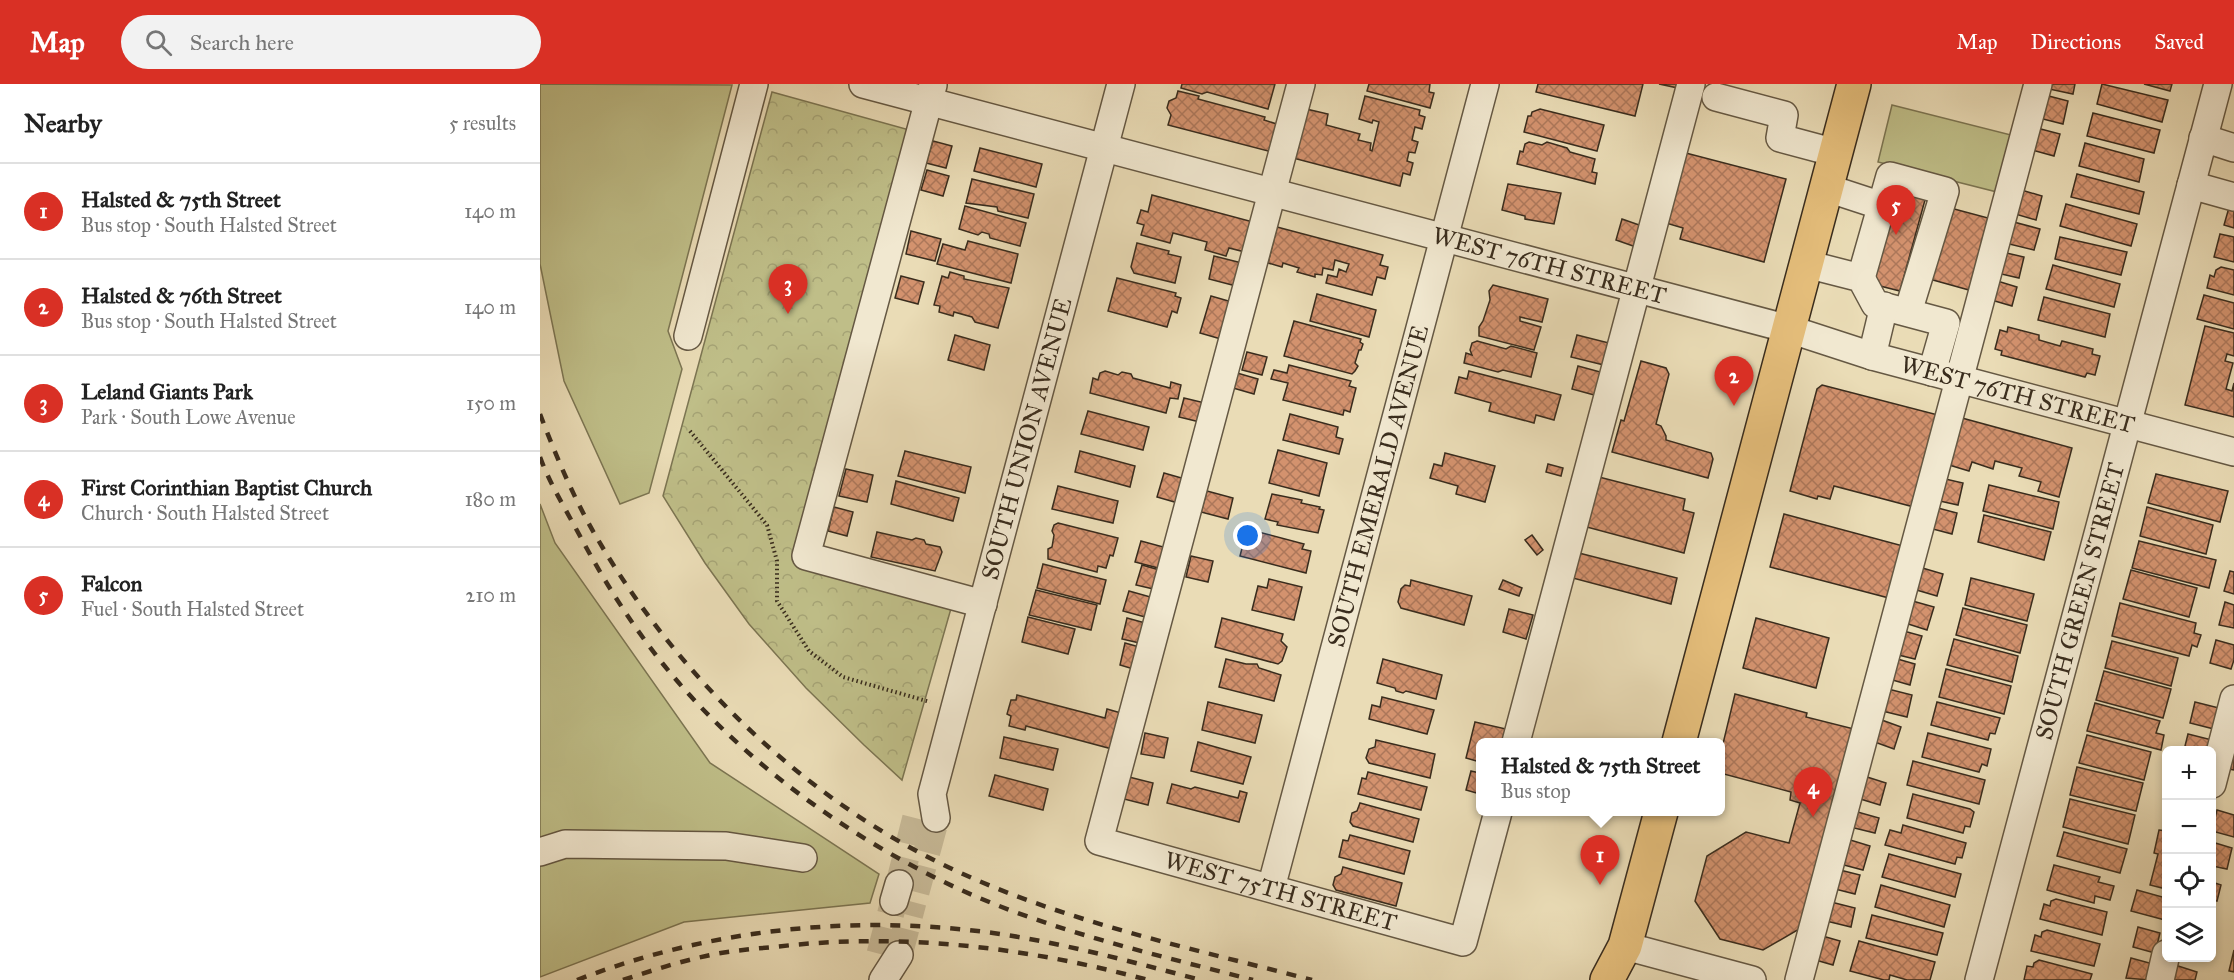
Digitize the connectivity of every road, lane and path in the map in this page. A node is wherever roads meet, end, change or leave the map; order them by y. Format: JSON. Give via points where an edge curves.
{"nodes":[{"id":1,"x":754,"y":84,"type":"edge"},
{"id":2,"x":863,"y":84,"type":"edge"},
{"id":3,"x":1121,"y":84,"type":"edge"},
{"id":4,"x":1301,"y":84,"type":"edge"},
{"id":5,"x":1485,"y":84,"type":"edge"},
{"id":6,"x":1691,"y":84,"type":"edge"},
{"id":7,"x":1854,"y":84,"type":"edge"},
{"id":8,"x":2038,"y":84,"type":"edge"},
{"id":9,"x":2218,"y":84,"type":"edge"},
{"id":10,"x":931,"y":93,"type":"edge"},
{"id":11,"x":1716,"y":97,"type":"dead end"},
{"id":12,"x":2203,"y":138,"type":"junction"},
{"id":13,"x":1104,"y":148,"type":"junction"},
{"id":14,"x":2234,"y":148,"type":"edge"},
{"id":15,"x":1836,"y":153,"type":"junction"},
{"id":16,"x":2191,"y":185,"type":"junction"},
{"id":17,"x":1827,"y":188,"type":"junction"},
{"id":18,"x":1272,"y":192,"type":"junction"},
{"id":19,"x":2234,"y":197,"type":"edge"},
{"id":20,"x":1882,"y":206,"type":"junction"},
{"id":21,"x":1444,"y":238,"type":"junction"},
{"id":22,"x":1806,"y":264,"type":"junction"},
{"id":23,"x":1861,"y":278,"type":"junction"},
{"id":24,"x":1637,"y":289,"type":"junction"},
{"id":25,"x":1896,"y":309,"type":"junction"},
{"id":26,"x":1789,"y":329,"type":"junction"},
{"id":27,"x":688,"y":336,"type":"dead end"},
{"id":28,"x":1872,"y":356,"type":"junction"},
{"id":29,"x":1932,"y":372,"type":"junction"},
{"id":30,"x":1959,"y":379,"type":"junction"},
{"id":31,"x":2128,"y":423,"type":"junction"},
{"id":32,"x":690,"y":431,"type":"dead end"},
{"id":33,"x":2234,"y":452,"type":"edge"},
{"id":34,"x":983,"y":604,"type":"junction"},
{"id":35,"x":2234,"y":699,"type":"edge"},
{"id":36,"x":930,"y":702,"type":"dead end"},
{"id":37,"x":1517,"y":738,"type":"edge"},
{"id":38,"x":1680,"y":738,"type":"edge"},
{"id":39,"x":2216,"y":766,"type":"edge"},
{"id":40,"x":929,"y":807,"type":"tunnel mouth"},
{"id":41,"x":1497,"y":816,"type":"edge"},
{"id":42,"x":1660,"y":816,"type":"edge"},
{"id":43,"x":540,"y":851,"type":"edge"},
{"id":44,"x":803,"y":858,"type":"dead end"},
{"id":45,"x":1272,"y":888,"type":"junction"},
{"id":46,"x":1625,"y":946,"type":"junction"},
{"id":47,"x":2164,"y":962,"type":"edge"},
{"id":48,"x":1607,"y":980,"type":"edge"},
{"id":49,"x":1626,"y":980,"type":"edge"},
{"id":50,"x":1752,"y":980,"type":"edge"},
{"id":51,"x":1799,"y":980,"type":"edge"},
{"id":52,"x":1979,"y":980,"type":"edge"},
{"id":53,"x":2160,"y":980,"type":"edge"}],
"edges":[{"from":1,"to":27,"type":"street"},
{"from":2,"to":10,"type":"street","name":"WEST 76TH STREET"},
{"from":3,"to":13,"type":"street","name":"SOUTH UNION AVENUE"},
{"from":4,"to":18,"type":"street"},
{"from":5,"to":21,"type":"street","name":"SOUTH EMERALD AVENUE"},
{"from":6,"to":24,"type":"street"},
{"from":7,"to":15,"type":"main road"},
{"from":8,"to":30,"type":"street"},
{"from":9,"to":12,"type":"street","name":"SOUTH GREEN STREET"},
{"from":10,"to":13,"type":"street","name":"WEST 76TH STREET"},
{"from":10,"to":34,"type":"street","via":[[806,556]]},
{"from":11,"to":15,"type":"street","via":[[1784,115],[1780,138]]},
{"from":12,"to":14,"type":"street"},
{"from":12,"to":16,"type":"street","name":"SOUTH GREEN STREET"},
{"from":13,"to":18,"type":"street","name":"WEST 76TH STREET"},
{"from":13,"to":34,"type":"street","name":"SOUTH UNION AVENUE"},
{"from":15,"to":17,"type":"main road"},
{"from":16,"to":19,"type":"street"},
{"from":16,"to":31,"type":"street","name":"SOUTH GREEN STREET"},
{"from":17,"to":20,"type":"street"},
{"from":17,"to":22,"type":"main road"},
{"from":18,"to":21,"type":"street","name":"WEST 76TH STREET"},
{"from":18,"to":45,"type":"street","name":"WEST 75TH STREET","via":[[1099,841]]},
{"from":20,"to":23,"type":"street"},
{"from":20,"to":25,"type":"street","via":[[1890,176],[1945,190]]},
{"from":21,"to":24,"type":"street","name":"WEST 76TH STREET"},
{"from":21,"to":45,"type":"street","name":"SOUTH EMERALD AVENUE"},
{"from":22,"to":23,"type":"street"},
{"from":22,"to":26,"type":"main road"},
{"from":23,"to":25,"type":"street","via":[[1875,303]]},
{"from":24,"to":26,"type":"street","name":"WEST 76TH STREET"},
{"from":24,"to":37,"type":"street"},
{"from":25,"to":28,"type":"street"},
{"from":25,"to":29,"type":"street","via":[[1946,323]]},
{"from":26,"to":28,"type":"street","name":"WEST 76TH STREET"},
{"from":26,"to":38,"type":"main road"},
{"from":28,"to":29,"type":"street","name":"WEST 76TH STREET"},
{"from":29,"to":30,"type":"street","name":"WEST 76TH STREET"},
{"from":30,"to":31,"type":"street","name":"WEST 76TH STREET"},
{"from":30,"to":51,"type":"street"},
{"from":31,"to":33,"type":"street","name":"WEST 76TH STREET"},
{"from":31,"to":52,"type":"street","name":"SOUTH GREEN STREET"},
{"from":32,"to":36,"type":"path","via":[[767,525],[777,561],[777,601],[808,651],[843,677]]},
{"from":34,"to":40,"type":"street","name":"SOUTH UNION AVENUE"},
{"from":35,"to":39,"type":"street"},
{"from":41,"to":45,"type":"street","name":"WEST 75TH STREET","via":[[1463,942]]},
{"from":42,"to":46,"type":"main road"},
{"from":43,"to":44,"type":"street","via":[[565,844],[726,846]]},
{"from":46,"to":48,"type":"main road"},
{"from":46,"to":49,"type":"main road"},
{"from":46,"to":50,"type":"street"},
{"from":47,"to":53,"type":"street"}]}
